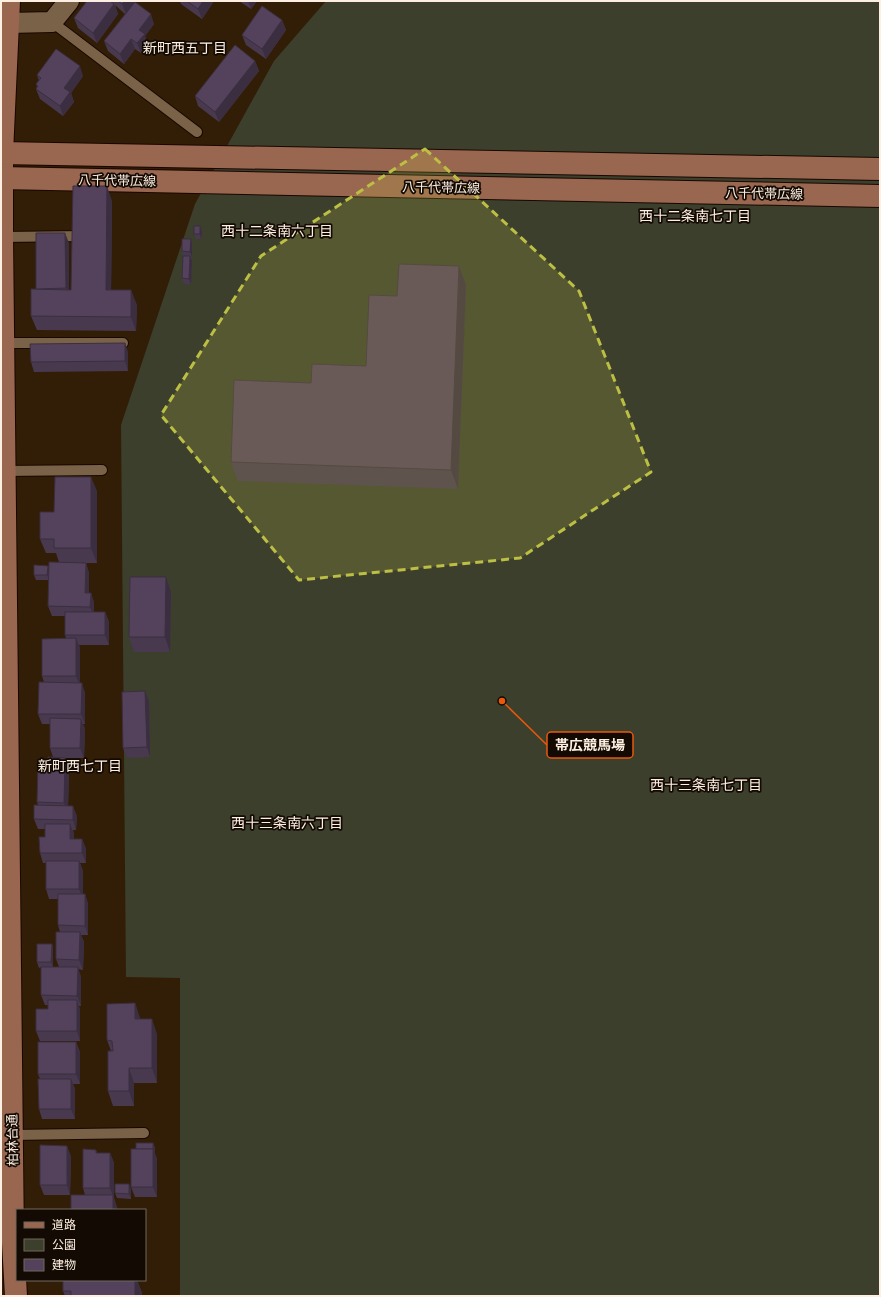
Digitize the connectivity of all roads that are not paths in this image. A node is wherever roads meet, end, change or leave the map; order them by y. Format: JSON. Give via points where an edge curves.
{"nodes":[{"id":1,"x":9,"y":1,"type":"edge"},
{"id":2,"x":69,"y":1,"type":"edge"},
{"id":3,"x":52,"y":22,"type":"junction"},
{"id":4,"x":8,"y":23,"type":"junction"},
{"id":5,"x":197,"y":132,"type":"dead end"},
{"id":6,"x":2,"y":153,"type":"edge"},
{"id":7,"x":880,"y":169,"type":"edge"},
{"id":8,"x":1,"y":178,"type":"edge"},
{"id":9,"x":880,"y":196,"type":"edge"},
{"id":10,"x":89,"y":236,"type":"edge"},
{"id":11,"x":2,"y":237,"type":"edge"},
{"id":12,"x":123,"y":343,"type":"edge"},
{"id":13,"x":2,"y":344,"type":"junction"},
{"id":14,"x":2,"y":429,"type":"edge"},
{"id":15,"x":102,"y":470,"type":"dead end"},
{"id":16,"x":3,"y":471,"type":"junction"},
{"id":17,"x":2,"y":512,"type":"edge"},
{"id":18,"x":5,"y":859,"type":"edge"},
{"id":19,"x":144,"y":1133,"type":"dead end"},
{"id":20,"x":12,"y":1135,"type":"junction"},
{"id":21,"x":16,"y":1296,"type":"edge"}],
"edges":[{"from":1,"to":4,"type":"main road","name":"柏林台通"},
{"from":2,"to":3,"type":"street"},
{"from":3,"to":4,"type":"street"},
{"from":3,"to":5,"type":"lane"},
{"from":4,"to":6,"type":"main road","name":"柏林台通"},
{"from":6,"to":7,"type":"main road","name":"八千代帯広線"},
{"from":6,"to":8,"type":"main road","name":"柏林台通"},
{"from":8,"to":9,"type":"main road","name":"八千代帯広線"},
{"from":8,"to":11,"type":"main road","name":"柏林台通"},
{"from":10,"to":11,"type":"lane"},
{"from":11,"to":13,"type":"main road","name":"柏林台通"},
{"from":12,"to":13,"type":"lane"},
{"from":13,"to":14,"type":"main road","name":"柏林台通"},
{"from":14,"to":16,"type":"main road","name":"柏林台通"},
{"from":15,"to":16,"type":"lane"},
{"from":16,"to":17,"type":"main road","name":"柏林台通"},
{"from":17,"to":18,"type":"main road","name":"柏林台通"},
{"from":18,"to":20,"type":"main road","name":"柏林台通"},
{"from":19,"to":20,"type":"lane"},
{"from":20,"to":21,"type":"main road","name":"柏林台通"}]}
